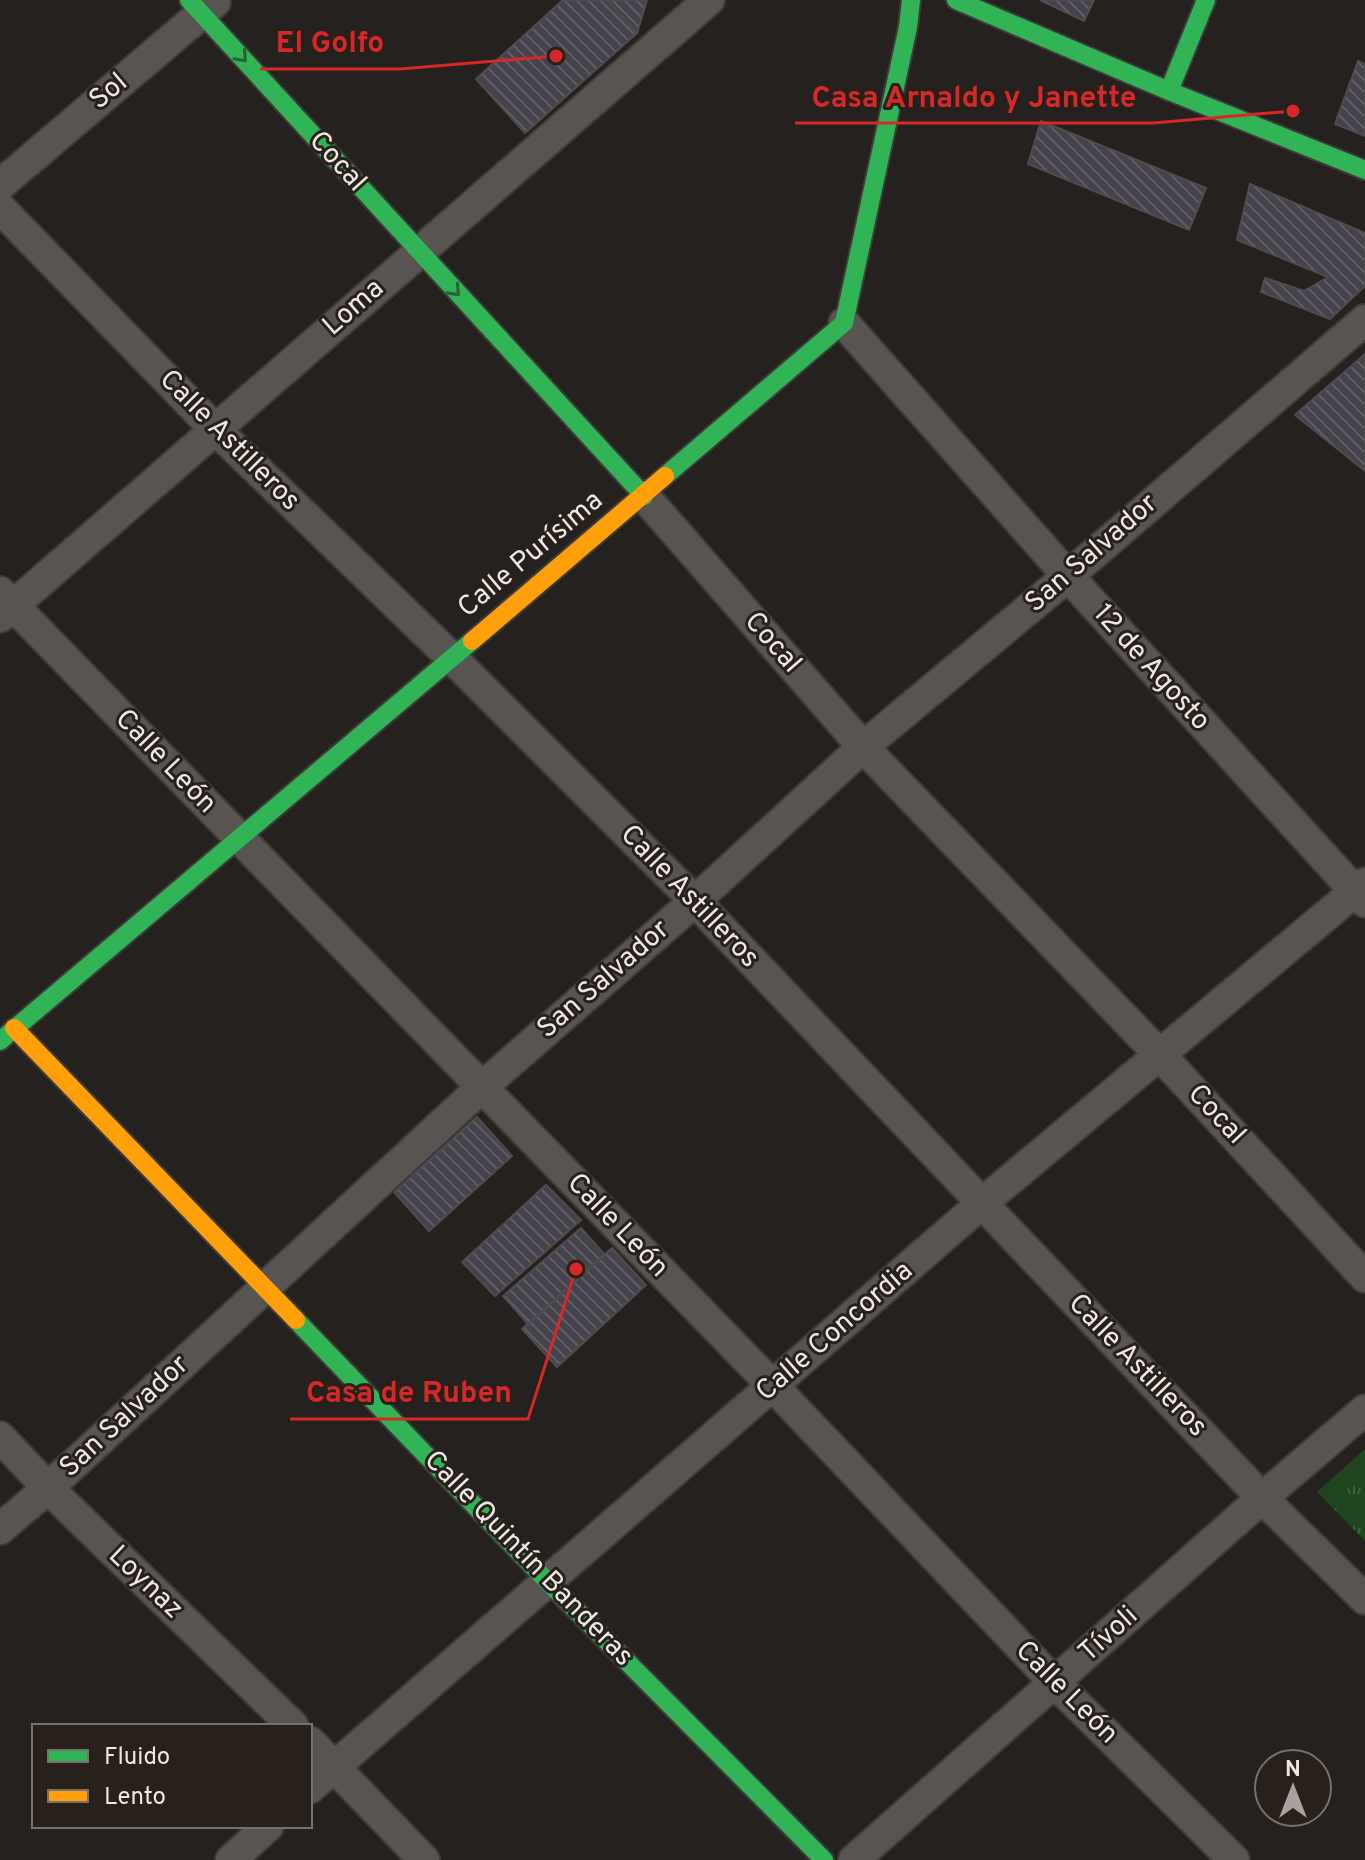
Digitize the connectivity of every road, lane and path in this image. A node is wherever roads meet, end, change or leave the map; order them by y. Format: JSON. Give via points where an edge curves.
{"nodes":[{"id":1,"x":709,"y":0,"type":"edge"},
{"id":2,"x":911,"y":0,"type":"edge"},
{"id":3,"x":956,"y":0,"type":"edge"},
{"id":4,"x":1206,"y":0,"type":"edge"},
{"id":5,"x":203,"y":4,"type":"edge"},
{"id":6,"x":1169,"y":91,"type":"junction"},
{"id":7,"x":1365,"y":170,"type":"edge"},
{"id":8,"x":0,"y":185,"type":"edge"},
{"id":9,"x":0,"y":208,"type":"edge"},
{"id":10,"x":419,"y":252,"type":"junction"},
{"id":11,"x":1365,"y":320,"type":"edge"},
{"id":12,"x":844,"y":323,"type":"junction"},
{"id":13,"x":214,"y":428,"type":"junction"},
{"id":14,"x":644,"y":496,"type":"junction"},
{"id":15,"x":1068,"y":576,"type":"junction"},
{"id":16,"x":4,"y":605,"type":"edge"},
{"id":17,"x":452,"y":658,"type":"junction"},
{"id":18,"x":863,"y":747,"type":"junction"},
{"id":19,"x":239,"y":840,"type":"junction"},
{"id":20,"x":1362,"y":892,"type":"edge"},
{"id":21,"x":695,"y":901,"type":"junction"},
{"id":22,"x":5,"y":1027,"type":"edge"},
{"id":23,"x":1160,"y":1055,"type":"junction"},
{"id":24,"x":482,"y":1087,"type":"junction"},
{"id":25,"x":982,"y":1203,"type":"junction"},
{"id":26,"x":1365,"y":1277,"type":"edge"},
{"id":27,"x":265,"y":1286,"type":"junction"},
{"id":28,"x":773,"y":1386,"type":"junction"},
{"id":29,"x":1365,"y":1410,"type":"edge"},
{"id":30,"x":0,"y":1437,"type":"edge"},
{"id":31,"x":48,"y":1488,"type":"junction"},
{"id":32,"x":1262,"y":1498,"type":"junction"},
{"id":33,"x":0,"y":1529,"type":"edge"},
{"id":34,"x":548,"y":1582,"type":"junction"},
{"id":35,"x":1365,"y":1599,"type":"edge"},
{"id":36,"x":1055,"y":1683,"type":"junction"},
{"id":37,"x":291,"y":1724,"type":"edge"},
{"id":38,"x":312,"y":1744,"type":"edge"},
{"id":39,"x":334,"y":1766,"type":"junction"},
{"id":40,"x":312,"y":1786,"type":"edge"},
{"id":41,"x":266,"y":1828,"type":"edge"},
{"id":42,"x":231,"y":1860,"type":"edge"},
{"id":43,"x":424,"y":1860,"type":"edge"},
{"id":44,"x":824,"y":1860,"type":"edge"},
{"id":45,"x":854,"y":1860,"type":"edge"},
{"id":46,"x":1234,"y":1860,"type":"edge"}],
"edges":[{"from":1,"to":10,"type":"street","name":"Loma"},
{"from":2,"to":12,"type":"street"},
{"from":3,"to":6,"type":"street"},
{"from":4,"to":6,"type":"street"},
{"from":5,"to":8,"type":"street","name":"Sol"},
{"from":5,"to":10,"type":"street","name":"Cocal","one_way":true},
{"from":6,"to":7,"type":"street"},
{"from":9,"to":13,"type":"street","name":"Calle Astilleros"},
{"from":10,"to":13,"type":"street","name":"Loma"},
{"from":10,"to":14,"type":"street","name":"Cocal","one_way":true},
{"from":11,"to":15,"type":"street","name":"San Salvador"},
{"from":12,"to":14,"type":"street","name":"Calle Purísima"},
{"from":12,"to":15,"type":"street","name":"12 de Agosto"},
{"from":13,"to":16,"type":"street","name":"Loma"},
{"from":13,"to":17,"type":"street","name":"Calle Astilleros"},
{"from":14,"to":17,"type":"street","name":"Calle Purísima"},
{"from":14,"to":18,"type":"street","name":"Cocal"},
{"from":15,"to":18,"type":"street","name":"San Salvador"},
{"from":15,"to":20,"type":"street","name":"12 de Agosto"},
{"from":16,"to":19,"type":"street","name":"Calle León"},
{"from":17,"to":19,"type":"street","name":"Calle Purísima"},
{"from":17,"to":21,"type":"street","name":"Calle Astilleros"},
{"from":18,"to":21,"type":"street","name":"San Salvador"},
{"from":18,"to":23,"type":"street","name":"Cocal"},
{"from":19,"to":22,"type":"street","name":"Calle Purísima"},
{"from":19,"to":24,"type":"street","name":"Calle León"},
{"from":20,"to":23,"type":"street","name":"Calle Concordia"},
{"from":21,"to":24,"type":"street","name":"San Salvador"},
{"from":21,"to":25,"type":"street","name":"Calle Astilleros"},
{"from":22,"to":27,"type":"street","name":"Calle Quintín Banderas"},
{"from":23,"to":25,"type":"street","name":"Calle Concordia"},
{"from":23,"to":26,"type":"street","name":"Cocal"},
{"from":24,"to":27,"type":"street","name":"San Salvador"},
{"from":24,"to":28,"type":"street","name":"Calle León"},
{"from":25,"to":28,"type":"street","name":"Calle Concordia"},
{"from":25,"to":32,"type":"street","name":"Calle Astilleros"},
{"from":27,"to":31,"type":"street","name":"San Salvador"},
{"from":27,"to":34,"type":"street","name":"Calle Quintín Banderas"},
{"from":28,"to":34,"type":"street","name":"Calle Concordia"},
{"from":28,"to":36,"type":"street","name":"Calle León"},
{"from":29,"to":32,"type":"street","name":"Tívoli"},
{"from":30,"to":31,"type":"street","name":"Loynaz"},
{"from":31,"to":33,"type":"street","name":"San Salvador"},
{"from":31,"to":37,"type":"street","name":"Loynaz"},
{"from":32,"to":35,"type":"street","name":"Calle Astilleros"},
{"from":32,"to":36,"type":"street","name":"Tívoli"},
{"from":34,"to":39,"type":"street","name":"Calle Concordia"},
{"from":34,"to":44,"type":"street","name":"Calle Quintín Banderas"},
{"from":36,"to":45,"type":"street","name":"Tívoli"},
{"from":36,"to":46,"type":"street","name":"Calle León"},
{"from":38,"to":39,"type":"street"},
{"from":39,"to":40,"type":"street","name":"Calle Concordia"},
{"from":39,"to":43,"type":"street"},
{"from":41,"to":42,"type":"street"}]}
